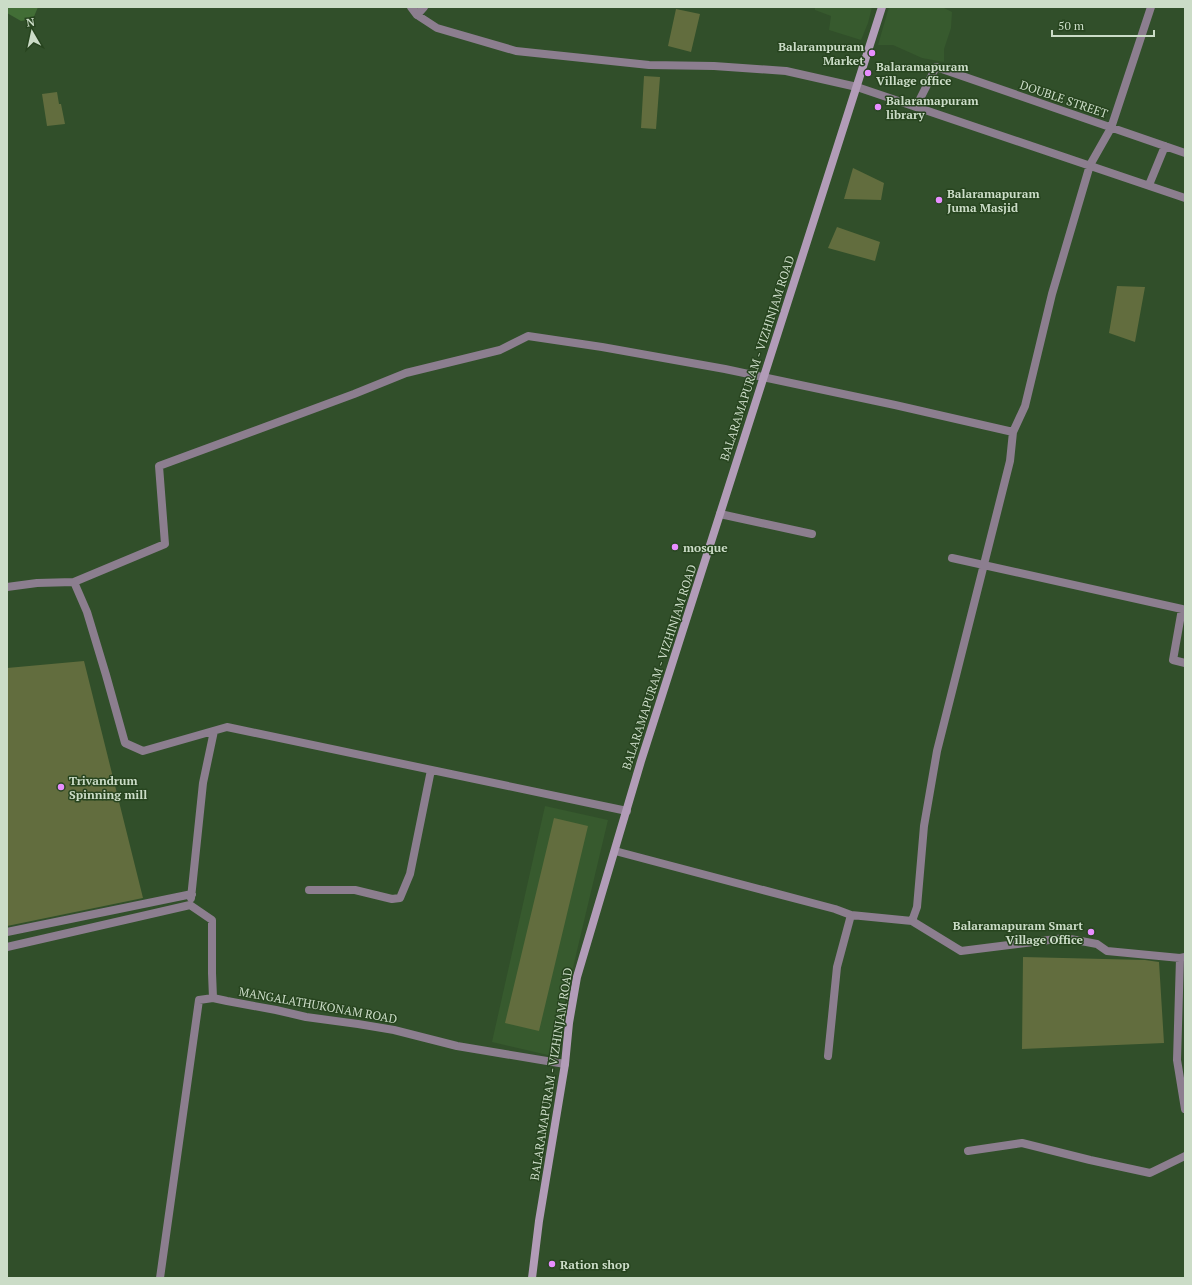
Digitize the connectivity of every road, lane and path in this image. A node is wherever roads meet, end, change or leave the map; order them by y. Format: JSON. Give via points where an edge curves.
{"nodes":[{"id":1,"x":411,"y":7,"type":"edge"},
{"id":2,"x":424,"y":7,"type":"edge"},
{"id":3,"x":882,"y":7,"type":"edge"},
{"id":4,"x":1151,"y":7,"type":"edge"},
{"id":5,"x":418,"y":15,"type":"junction"},
{"id":6,"x":856,"y":87,"type":"junction"},
{"id":7,"x":916,"y":107,"type":"junction"},
{"id":8,"x":1111,"y":128,"type":"junction"},
{"id":9,"x":1165,"y":146,"type":"junction"},
{"id":10,"x":1185,"y":153,"type":"edge"},
{"id":11,"x":1090,"y":165,"type":"junction"},
{"id":12,"x":1149,"y":185,"type":"junction"},
{"id":13,"x":1185,"y":198,"type":"edge"},
{"id":14,"x":764,"y":377,"type":"junction"},
{"id":15,"x":1013,"y":432,"type":"junction"},
{"id":16,"x":720,"y":514,"type":"junction"},
{"id":17,"x":812,"y":534,"type":"dead end"},
{"id":18,"x":952,"y":558,"type":"dead end"},
{"id":19,"x":984,"y":565,"type":"junction"},
{"id":20,"x":74,"y":582,"type":"junction"},
{"id":21,"x":7,"y":587,"type":"edge"},
{"id":22,"x":1185,"y":663,"type":"edge"},
{"id":23,"x":214,"y":731,"type":"junction"},
{"id":24,"x":431,"y":770,"type":"junction"},
{"id":25,"x":627,"y":811,"type":"junction"},
{"id":26,"x":614,"y":850,"type":"junction"},
{"id":27,"x":309,"y":890,"type":"dead end"},
{"id":28,"x":192,"y":894,"type":"junction"},
{"id":29,"x":190,"y":905,"type":"junction"},
{"id":30,"x":851,"y":915,"type":"junction"},
{"id":31,"x":912,"y":921,"type":"junction"},
{"id":32,"x":7,"y":932,"type":"edge"},
{"id":33,"x":7,"y":947,"type":"edge"},
{"id":34,"x":1183,"y":957,"type":"edge"},
{"id":35,"x":213,"y":998,"type":"junction"},
{"id":36,"x":828,"y":1056,"type":"dead end"},
{"id":37,"x":565,"y":1064,"type":"junction"},
{"id":38,"x":1183,"y":1081,"type":"edge"},
{"id":39,"x":1185,"y":1109,"type":"edge"},
{"id":40,"x":968,"y":1152,"type":"dead end"},
{"id":41,"x":1185,"y":1156,"type":"edge"},
{"id":42,"x":160,"y":1278,"type":"edge"},
{"id":43,"x":532,"y":1278,"type":"edge"}],
"edges":[{"from":1,"to":5,"type":"street"},
{"from":2,"to":5,"type":"street"},
{"from":3,"to":6,"type":"main road","name":"BALARAMAPURAM - VIZHINJAM ROAD"},
{"from":4,"to":8,"type":"street"},
{"from":5,"to":6,"type":"street","via":[[437,28],[516,51],[649,65],[786,71]]},
{"from":6,"to":7,"type":"street"},
{"from":6,"to":14,"type":"main road","name":"BALARAMAPURAM - VIZHINJAM ROAD"},
{"from":7,"to":8,"type":"street","name":"DOUBLE STREET","via":[[936,67]]},
{"from":7,"to":11,"type":"street"},
{"from":8,"to":9,"type":"street","name":"DOUBLE STREET"},
{"from":8,"to":11,"type":"street"},
{"from":9,"to":10,"type":"street","name":"DOUBLE STREET"},
{"from":9,"to":12,"type":"street"},
{"from":11,"to":12,"type":"street"},
{"from":11,"to":15,"type":"street","via":[[1052,294],[1025,406]]},
{"from":12,"to":13,"type":"street"},
{"from":14,"to":15,"type":"street"},
{"from":14,"to":16,"type":"main road","name":"BALARAMAPURAM - VIZHINJAM ROAD"},
{"from":14,"to":20,"type":"street","via":[[610,348],[528,336],[500,350],[406,373],[159,466],[165,544]]},
{"from":15,"to":19,"type":"street","via":[[1010,461]]},
{"from":16,"to":17,"type":"street"},
{"from":16,"to":25,"type":"main road","name":"BALARAMAPURAM - VIZHINJAM ROAD"},
{"from":18,"to":19,"type":"street"},
{"from":19,"to":22,"type":"street","via":[[1182,609],[1173,660]]},
{"from":19,"to":31,"type":"street","via":[[937,751],[924,826],[917,907]]},
{"from":20,"to":21,"type":"street"},
{"from":20,"to":23,"type":"street","via":[[88,612],[125,743],[143,752]]},
{"from":23,"to":24,"type":"street","via":[[227,727]]},
{"from":23,"to":28,"type":"street","via":[[203,783]]},
{"from":24,"to":25,"type":"street"},
{"from":24,"to":27,"type":"street","via":[[410,874],[400,898],[392,899],[355,890]]},
{"from":25,"to":26,"type":"main road","name":"BALARAMAPURAM - VIZHINJAM ROAD"},
{"from":26,"to":30,"type":"street"},
{"from":26,"to":37,"type":"main road","name":"BALARAMAPURAM - VIZHINJAM ROAD","via":[[577,977]]},
{"from":28,"to":29,"type":"street"},
{"from":28,"to":32,"type":"street"},
{"from":29,"to":33,"type":"street"},
{"from":29,"to":35,"type":"street","via":[[212,920]]},
{"from":30,"to":31,"type":"street"},
{"from":30,"to":36,"type":"street","via":[[837,967]]},
{"from":31,"to":34,"type":"street","via":[[961,951],[1065,938],[1097,944],[1107,950]]},
{"from":34,"to":38,"type":"street","via":[[1177,1060]]},
{"from":35,"to":37,"type":"street","name":"MANGALATHUKONAM ROAD","via":[[421,1036],[457,1046]]},
{"from":35,"to":42,"type":"street","via":[[199,1000]]},
{"from":37,"to":43,"type":"main road","name":"BALARAMAPURAM - VIZHINJAM ROAD"},
{"from":38,"to":39,"type":"street"},
{"from":40,"to":41,"type":"street","via":[[1022,1143],[1150,1172]]}]}
